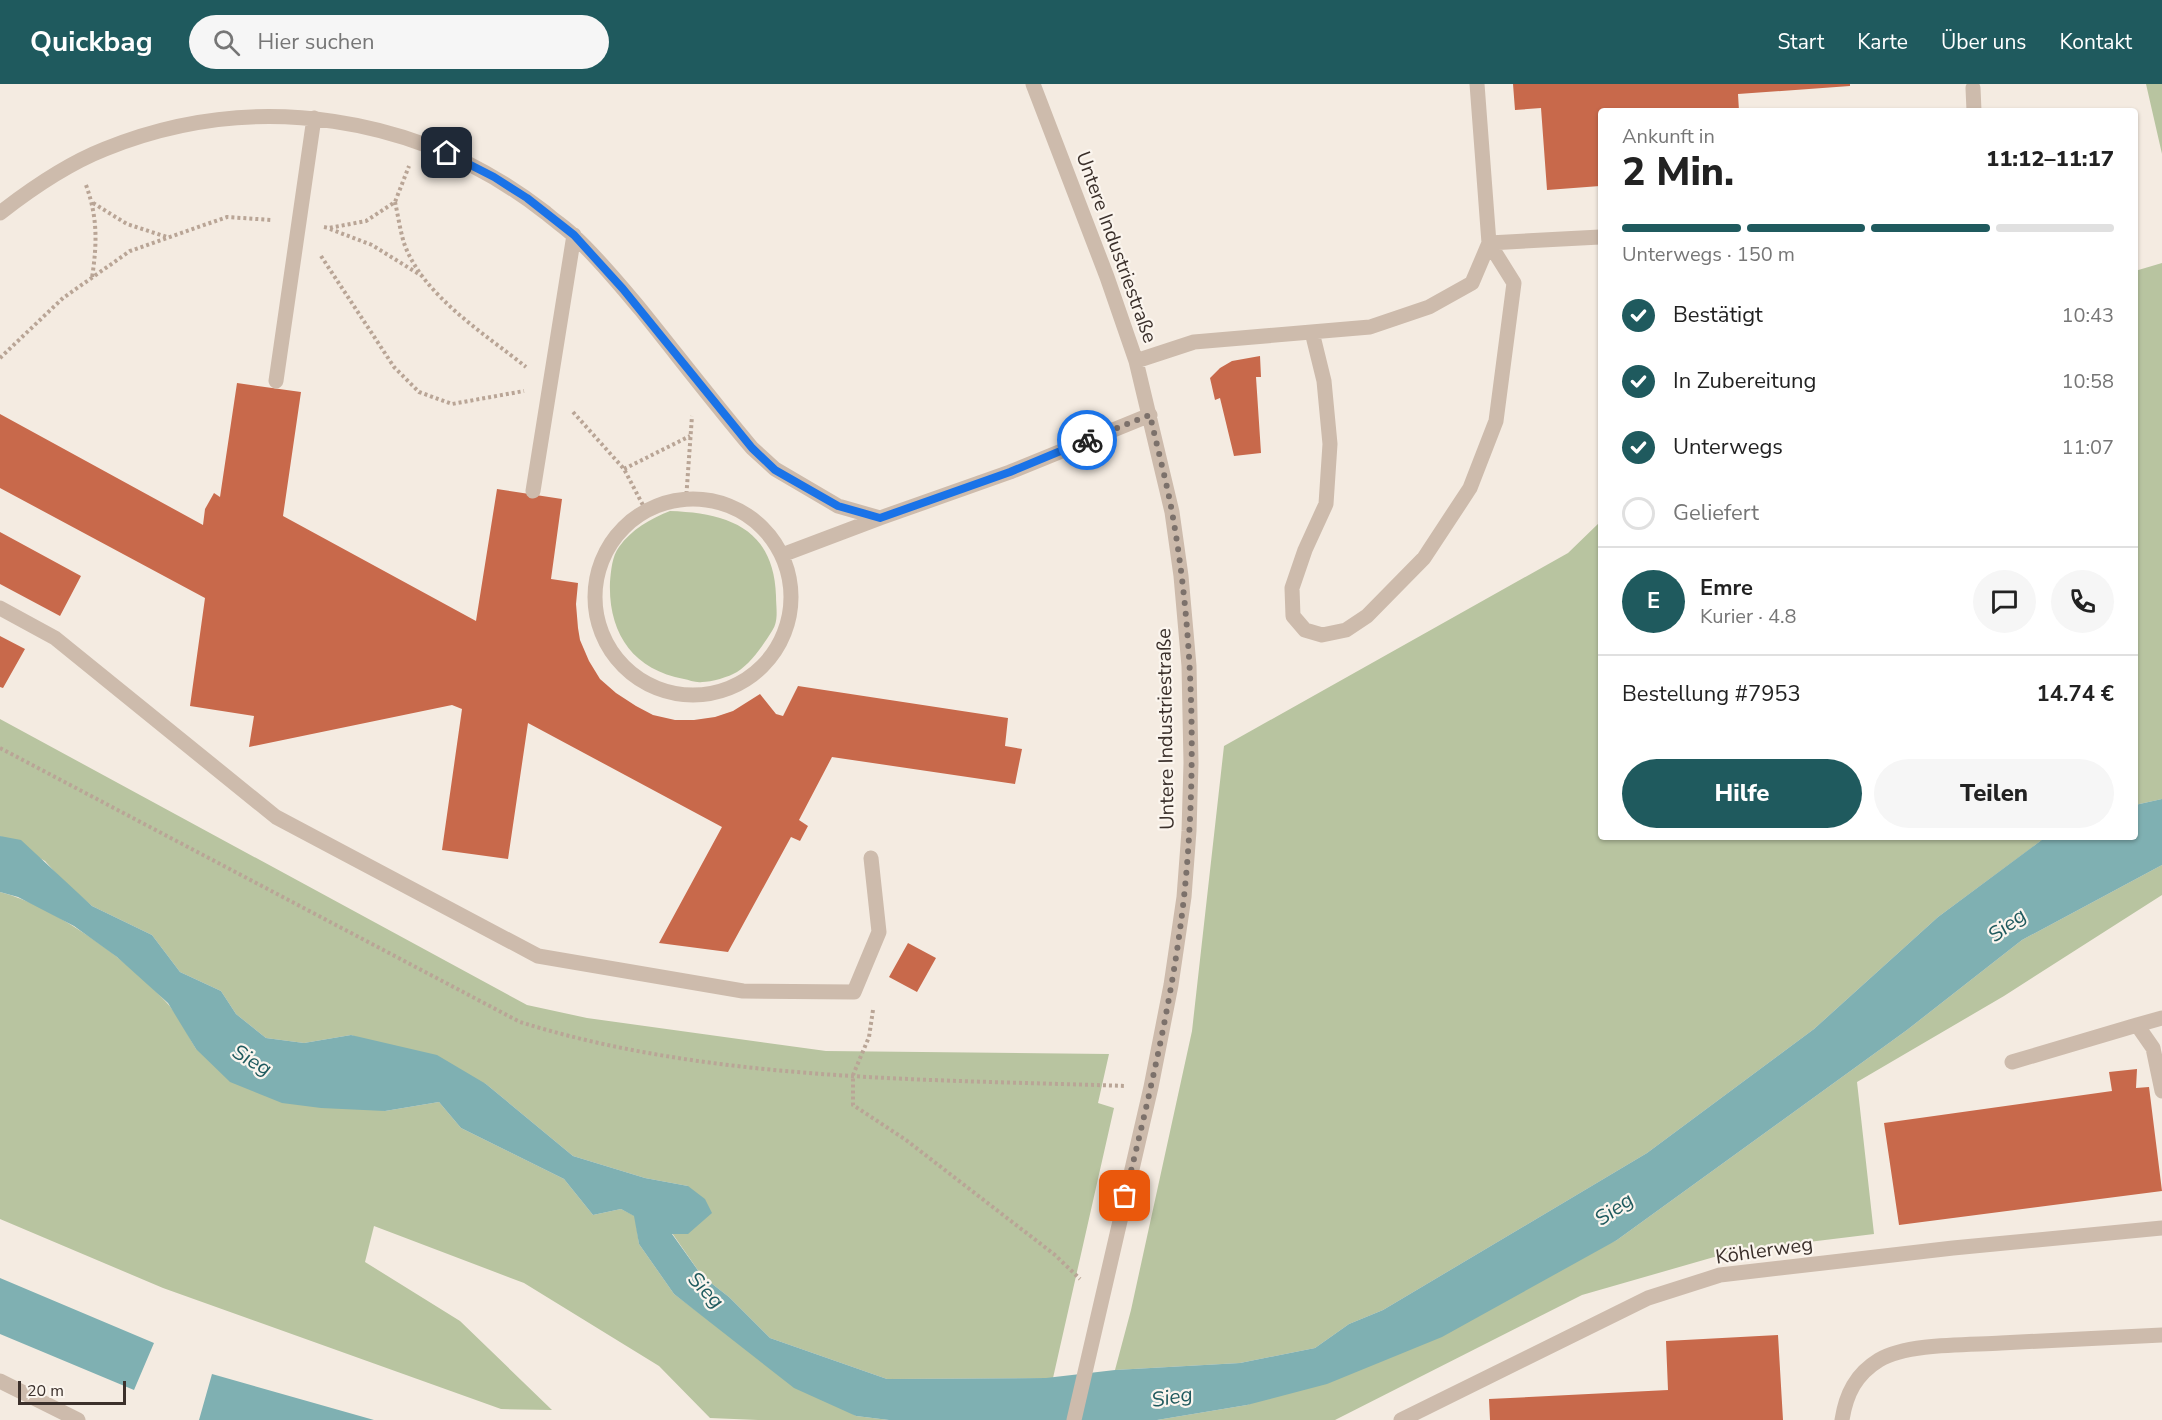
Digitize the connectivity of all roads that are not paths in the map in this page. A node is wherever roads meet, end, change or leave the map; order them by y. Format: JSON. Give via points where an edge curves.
{"nodes":[{"id":1,"x":1033,"y":84,"type":"edge"},
{"id":2,"x":1477,"y":84,"type":"edge"},
{"id":3,"x":1973,"y":88,"type":"dead end"},
{"id":4,"x":1974,"y":108,"type":"edge"},
{"id":5,"x":314,"y":118,"type":"junction"},
{"id":6,"x":0,"y":213,"type":"edge"},
{"id":7,"x":574,"y":235,"type":"junction"},
{"id":8,"x":1598,"y":237,"type":"edge"},
{"id":9,"x":1489,"y":243,"type":"junction"},
{"id":10,"x":1312,"y":332,"type":"junction"},
{"id":11,"x":1136,"y":361,"type":"junction"},
{"id":12,"x":276,"y":381,"type":"dead end"},
{"id":13,"x":1150,"y":415,"type":"junction"},
{"id":14,"x":533,"y":491,"type":"dead end"},
{"id":15,"x":880,"y":518,"type":"junction"},
{"id":16,"x":782,"y":555,"type":"junction"},
{"id":17,"x":0,"y":608,"type":"edge"},
{"id":18,"x":871,"y":858,"type":"dead end"},
{"id":19,"x":2162,"y":1018,"type":"edge"},
{"id":20,"x":2137,"y":1025,"type":"junction"},
{"id":21,"x":2012,"y":1062,"type":"dead end"},
{"id":22,"x":2162,"y":1091,"type":"edge"},
{"id":23,"x":2162,"y":1228,"type":"edge"},
{"id":24,"x":2162,"y":1335,"type":"edge"},
{"id":25,"x":0,"y":1381,"type":"edge"},
{"id":26,"x":78,"y":1420,"type":"edge"},
{"id":27,"x":1074,"y":1420,"type":"edge"},
{"id":28,"x":1401,"y":1420,"type":"edge"},
{"id":29,"x":1842,"y":1420,"type":"edge"}],
"edges":[{"from":1,"to":11,"type":"street","name":"Untere Industriestraße"},
{"from":2,"to":9,"type":"street"},
{"from":3,"to":4,"type":"street"},
{"from":5,"to":6,"type":"street","via":[[229,119],[135,138],[77,162]]},
{"from":5,"to":7,"type":"street","via":[[356,124],[447,153],[527,198]]},
{"from":5,"to":12,"type":"street"},
{"from":7,"to":14,"type":"street"},
{"from":7,"to":15,"type":"street","via":[[752,448],[775,470],[838,506]]},
{"from":8,"to":9,"type":"street"},
{"from":9,"to":10,"type":"street","via":[[1472,283],[1429,307],[1370,327]]},
{"from":9,"to":10,"type":"street","via":[[1514,283],[1496,421],[1470,488],[1424,558],[1367,616],[1346,630],[1322,635],[1305,630],[1293,616],[1292,588],[1326,504],[1330,444],[1324,381]]},
{"from":10,"to":11,"type":"street","via":[[1194,342]]},
{"from":11,"to":13,"type":"street","name":"Untere Industriestraße"},
{"from":13,"to":15,"type":"street","via":[[1010,472]]},
{"from":13,"to":27,"type":"street","name":"Untere Industriestraße","via":[[1172,512],[1181,576],[1189,666],[1189,831],[1172,985]]},
{"from":15,"to":16,"type":"street"},
{"from":16,"to":16,"type":"street","via":[[762,526],[732,506],[700,498],[668,501],[638,515],[612,541],[598,570],[595,603],[602,633],[620,663],[662,691],[699,696],[731,688],[760,670],[782,642],[792,609],[790,574]]},
{"from":17,"to":18,"type":"street","via":[[55,638],[276,817],[538,956],[743,991],[854,992],[879,932]]},
{"from":19,"to":20,"type":"street"},
{"from":20,"to":21,"type":"street"},
{"from":20,"to":22,"type":"street","via":[[2154,1048]]},
{"from":23,"to":28,"type":"street","name":"Köhlerweg","via":[[1720,1275],[1648,1298]]},
{"from":24,"to":29,"type":"street","via":[[1909,1350],[1880,1359],[1858,1375],[1845,1400]]},
{"from":25,"to":26,"type":"street"}]}
